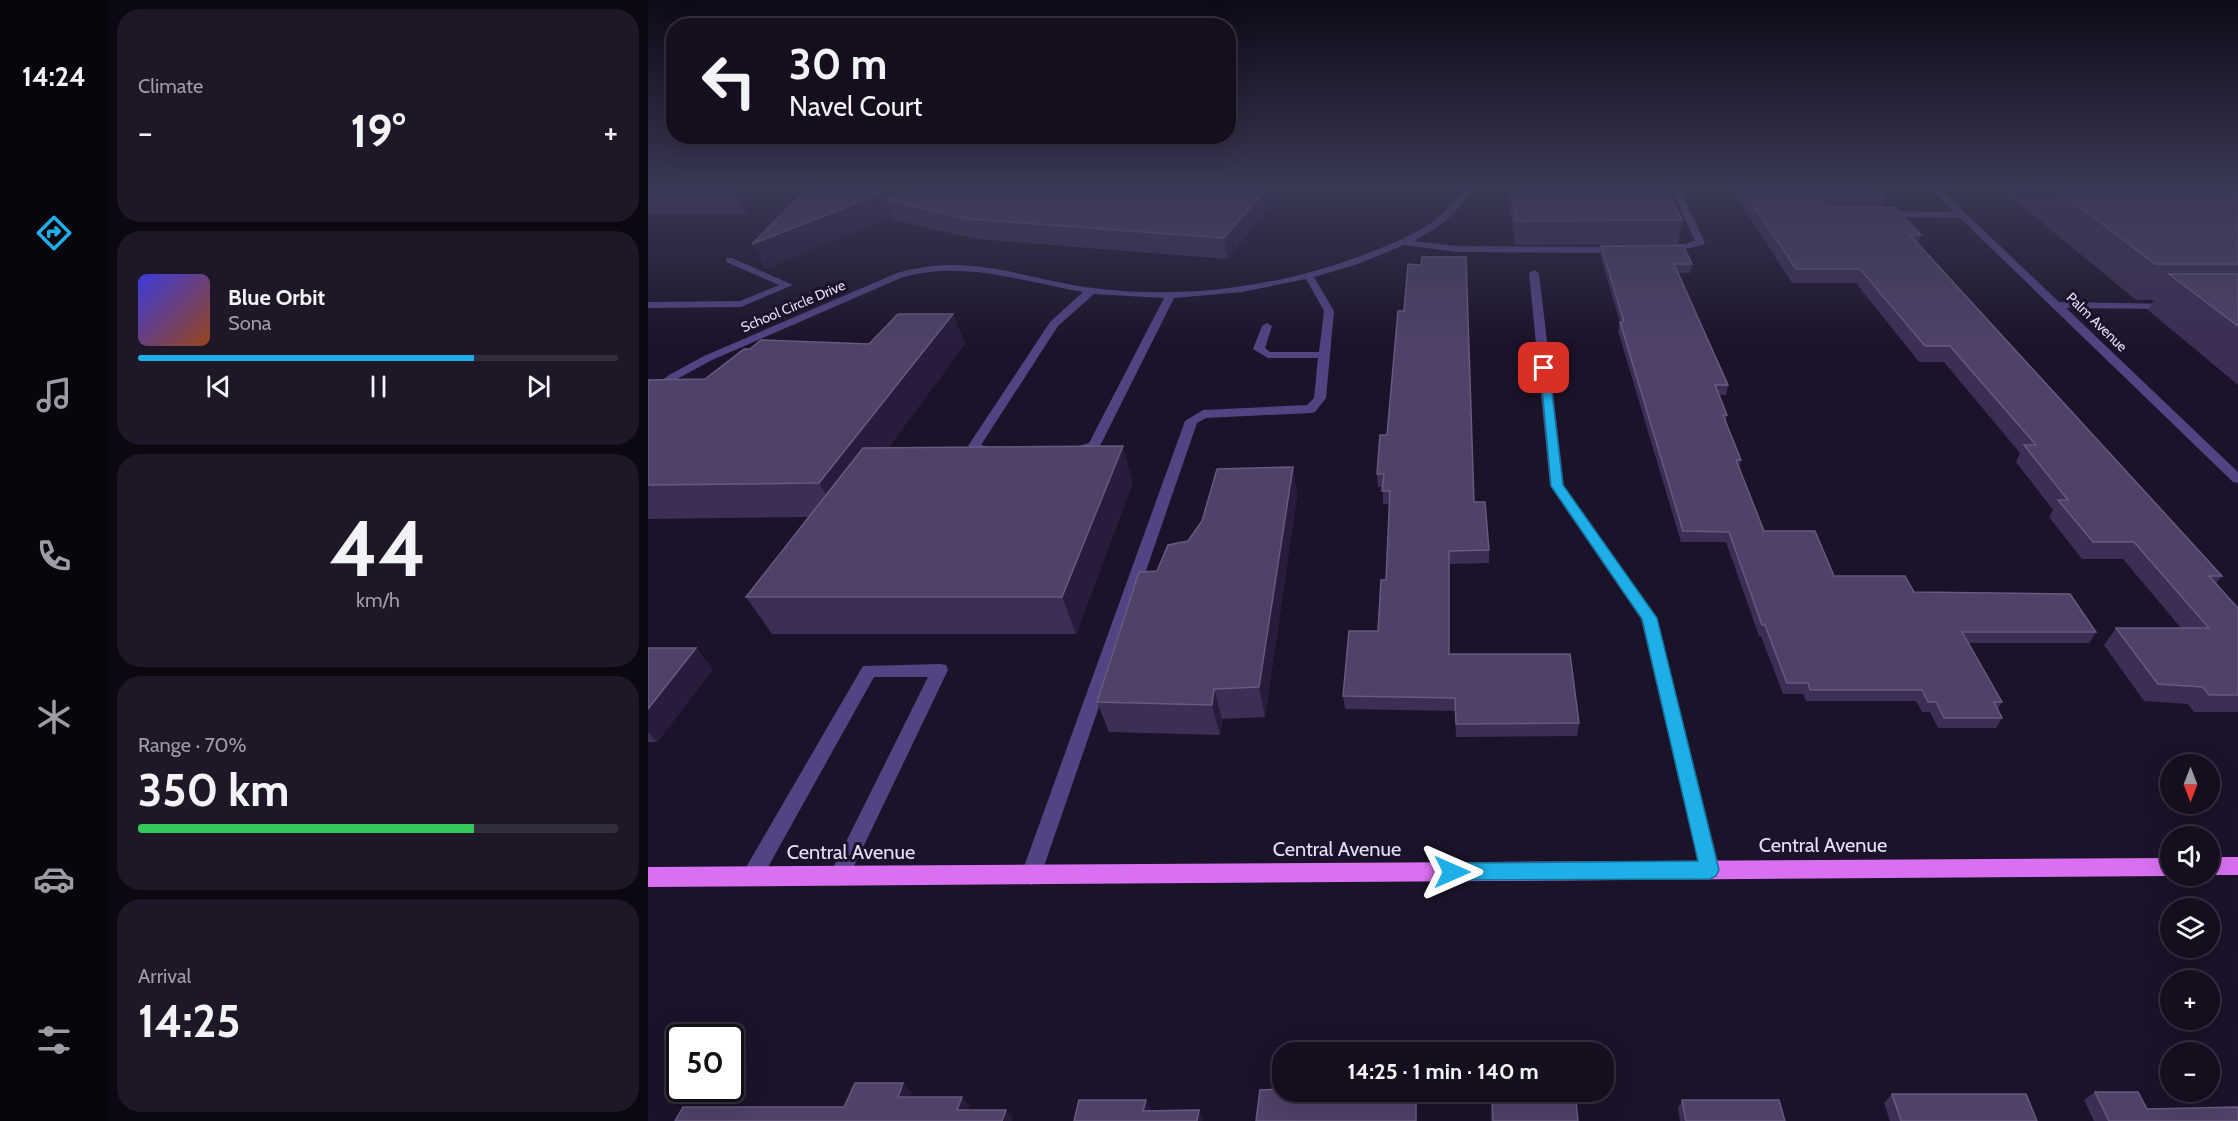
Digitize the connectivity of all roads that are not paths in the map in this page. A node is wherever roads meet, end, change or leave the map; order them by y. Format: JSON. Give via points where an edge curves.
{"nodes":[{"id":1,"x":1406,"y":240,"type":"edge"},
{"id":2,"x":1699,"y":240,"type":"edge"},
{"id":3,"x":1989,"y":240,"type":"edge"},
{"id":4,"x":1403,"y":242,"type":"junction"},
{"id":5,"x":1630,"y":250,"type":"edge"},
{"id":6,"x":1653,"y":250,"type":"edge"},
{"id":7,"x":729,"y":260,"type":"dead end"},
{"id":8,"x":1534,"y":273,"type":"dead end"},
{"id":9,"x":1308,"y":275,"type":"junction"},
{"id":10,"x":1092,"y":290,"type":"junction"},
{"id":11,"x":1170,"y":294,"type":"junction"},
{"id":12,"x":648,"y":305,"type":"edge"},
{"id":13,"x":2057,"y":305,"type":"junction"},
{"id":14,"x":2181,"y":306,"type":"edge"},
{"id":15,"x":1268,"y":326,"type":"dead end"},
{"id":16,"x":1324,"y":354,"type":"junction"},
{"id":17,"x":648,"y":397,"type":"edge"},
{"id":18,"x":1007,"y":452,"type":"edge"},
{"id":19,"x":1060,"y":452,"type":"edge"},
{"id":20,"x":2238,"y":479,"type":"edge"},
{"id":21,"x":2220,"y":866,"type":"edge"},
{"id":22,"x":2238,"y":866,"type":"edge"},
{"id":23,"x":2160,"y":867,"type":"edge"},
{"id":24,"x":1710,"y":870,"type":"junction"},
{"id":25,"x":1031,"y":875,"type":"junction"},
{"id":26,"x":752,"y":876,"type":"junction"},
{"id":27,"x":839,"y":876,"type":"junction"},
{"id":28,"x":648,"y":877,"type":"edge"}],
"edges":[{"from":1,"to":4,"type":"street","name":"School Circle Drive"},
{"from":2,"to":6,"type":"street","via":[[1675,250]]},
{"from":3,"to":13,"type":"street","name":"Palm Avenue"},
{"from":4,"to":5,"type":"street","via":[[1456,249]]},
{"from":4,"to":9,"type":"street","name":"School Circle Drive","via":[[1365,259]]},
{"from":7,"to":12,"type":"street","via":[[788,285],[741,304]]},
{"from":8,"to":24,"type":"street","via":[[1557,486],[1649,618]]},
{"from":9,"to":11,"type":"street","name":"School Circle Drive","via":[[1257,286]]},
{"from":9,"to":16,"type":"street","via":[[1329,311]]},
{"from":10,"to":11,"type":"street","name":"School Circle Drive"},
{"from":10,"to":17,"type":"street","name":"School Circle Drive","via":[[961,267],[900,275],[708,358]]},
{"from":10,"to":18,"type":"street","via":[[1054,324],[974,446],[985,452]]},
{"from":11,"to":19,"type":"street","via":[[1094,446]]},
{"from":13,"to":14,"type":"street"},
{"from":13,"to":20,"type":"street","name":"Palm Avenue"},
{"from":15,"to":16,"type":"street","via":[[1259,349],[1268,355]]},
{"from":16,"to":25,"type":"street","via":[[1320,398],[1311,409],[1203,414],[1191,421]]},
{"from":21,"to":22,"type":"main road"},
{"from":23,"to":24,"type":"main road","name":"Central Avenue"},
{"from":24,"to":25,"type":"main road","name":"Central Avenue"},
{"from":25,"to":27,"type":"main road","name":"Central Avenue"},
{"from":26,"to":27,"type":"main road","name":"Central Avenue"},
{"from":26,"to":27,"type":"street","via":[[869,671],[940,670]]},
{"from":26,"to":28,"type":"main road","name":"Central Avenue"}]}
